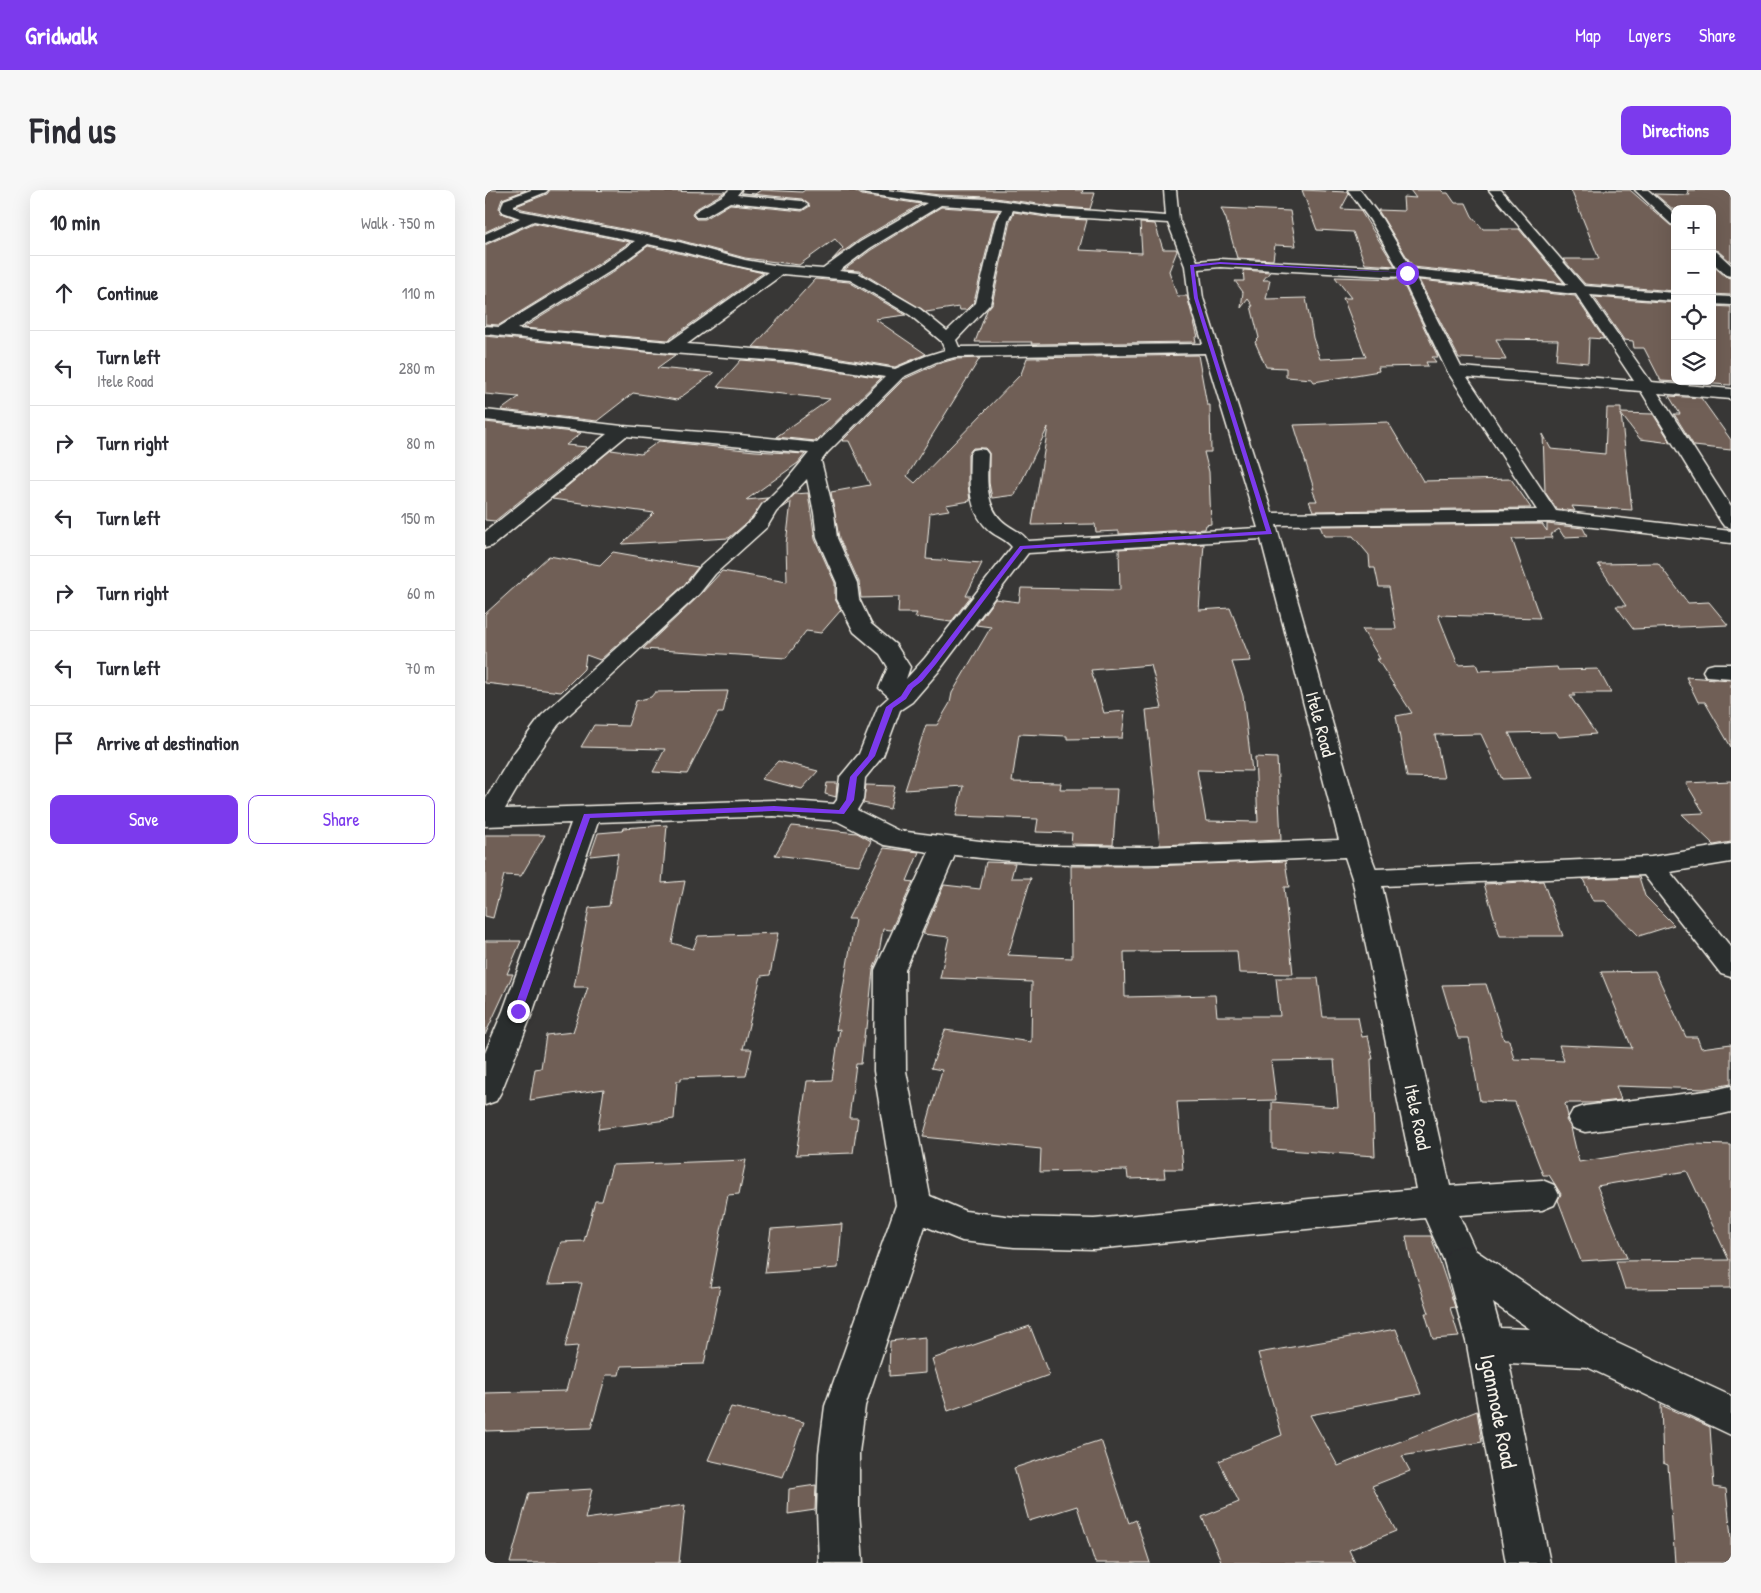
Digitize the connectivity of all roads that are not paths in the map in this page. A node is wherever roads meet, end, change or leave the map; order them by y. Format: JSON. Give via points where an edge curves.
{"nodes":[{"id":1,"x":541,"y":190,"type":"edge"},
{"id":2,"x":862,"y":190,"type":"edge"},
{"id":3,"x":1170,"y":190,"type":"edge"},
{"id":4,"x":1354,"y":190,"type":"edge"},
{"id":5,"x":1495,"y":190,"type":"edge"},
{"id":6,"x":1641,"y":190,"type":"edge"},
{"id":7,"x":732,"y":194,"type":"edge"},
{"id":8,"x":1000,"y":194,"type":"dead end"},
{"id":9,"x":939,"y":201,"type":"junction"},
{"id":10,"x":988,"y":203,"type":"junction"},
{"id":11,"x":801,"y":205,"type":"dead end"},
{"id":12,"x":1009,"y":207,"type":"junction"},
{"id":13,"x":700,"y":214,"type":"dead end"},
{"id":14,"x":533,"y":217,"type":"junction"},
{"id":15,"x":1671,"y":217,"type":"edge"},
{"id":16,"x":1173,"y":220,"type":"junction"},
{"id":17,"x":485,"y":239,"type":"edge"},
{"id":18,"x":646,"y":239,"type":"junction"},
{"id":19,"x":1716,"y":259,"type":"edge"},
{"id":20,"x":1191,"y":263,"type":"junction"},
{"id":21,"x":780,"y":270,"type":"junction"},
{"id":22,"x":1731,"y":272,"type":"edge"},
{"id":23,"x":827,"y":273,"type":"junction"},
{"id":24,"x":1407,"y":273,"type":"junction"},
{"id":25,"x":1580,"y":290,"type":"junction"},
{"id":26,"x":1671,"y":297,"type":"edge"},
{"id":27,"x":1716,"y":300,"type":"edge"},
{"id":28,"x":1731,"y":301,"type":"edge"},
{"id":29,"x":485,"y":330,"type":"edge"},
{"id":30,"x":501,"y":332,"type":"junction"},
{"id":31,"x":951,"y":346,"type":"junction"},
{"id":32,"x":671,"y":348,"type":"junction"},
{"id":33,"x":1212,"y":348,"type":"junction"},
{"id":34,"x":1455,"y":371,"type":"junction"},
{"id":35,"x":897,"y":374,"type":"junction"},
{"id":36,"x":1646,"y":387,"type":"junction"},
{"id":37,"x":1731,"y":394,"type":"edge"},
{"id":38,"x":485,"y":415,"type":"edge"},
{"id":39,"x":622,"y":431,"type":"junction"},
{"id":40,"x":979,"y":454,"type":"dead end"},
{"id":41,"x":816,"y":455,"type":"junction"},
{"id":42,"x":1550,"y":516,"type":"junction"},
{"id":43,"x":1731,"y":522,"type":"edge"},
{"id":44,"x":1267,"y":526,"type":"junction"},
{"id":45,"x":1731,"y":537,"type":"edge"},
{"id":46,"x":485,"y":542,"type":"edge"},
{"id":47,"x":1022,"y":547,"type":"junction"},
{"id":48,"x":903,"y":697,"type":"junction"},
{"id":49,"x":841,"y":813,"type":"junction"},
{"id":50,"x":587,"y":815,"type":"junction"},
{"id":51,"x":486,"y":818,"type":"edge"},
{"id":52,"x":945,"y":846,"type":"junction"},
{"id":53,"x":1355,"y":848,"type":"junction"},
{"id":54,"x":1731,"y":854,"type":"edge"},
{"id":55,"x":1651,"y":866,"type":"junction"},
{"id":56,"x":1366,"y":878,"type":"junction"},
{"id":57,"x":1731,"y":967,"type":"edge"},
{"id":58,"x":485,"y":1092,"type":"edge"},
{"id":59,"x":1731,"y":1099,"type":"edge"},
{"id":60,"x":1585,"y":1119,"type":"dead end"},
{"id":61,"x":1542,"y":1195,"type":"dead end"},
{"id":62,"x":1436,"y":1202,"type":"junction"},
{"id":63,"x":913,"y":1205,"type":"junction"},
{"id":64,"x":1462,"y":1261,"type":"junction"},
{"id":65,"x":1486,"y":1345,"type":"junction"},
{"id":66,"x":1590,"y":1349,"type":"junction"},
{"id":67,"x":1731,"y":1416,"type":"edge"},
{"id":68,"x":841,"y":1563,"type":"edge"},
{"id":69,"x":1528,"y":1563,"type":"edge"}],
"edges":[{"from":1,"to":14,"type":"street","via":[[508,203],[507,209]]},
{"from":2,"to":9,"type":"street"},
{"from":3,"to":16,"type":"street","name":"Itele Road"},
{"from":4,"to":24,"type":"street","via":[[1376,219]]},
{"from":5,"to":25,"type":"street"},
{"from":6,"to":15,"type":"street"},
{"from":7,"to":11,"type":"street"},
{"from":7,"to":13,"type":"street"},
{"from":8,"to":10,"type":"street"},
{"from":9,"to":10,"type":"street"},
{"from":9,"to":23,"type":"street","via":[[865,245]]},
{"from":10,"to":12,"type":"street"},
{"from":12,"to":16,"type":"street"},
{"from":12,"to":31,"type":"street","via":[[1002,220],[983,304]]},
{"from":14,"to":17,"type":"street"},
{"from":14,"to":18,"type":"street"},
{"from":16,"to":20,"type":"street","name":"Itele Road"},
{"from":18,"to":21,"type":"street"},
{"from":18,"to":30,"type":"street","via":[[604,269]]},
{"from":19,"to":22,"type":"street"},
{"from":20,"to":24,"type":"street"},
{"from":20,"to":33,"type":"street","name":"Itele Road","via":[[1196,298]]},
{"from":21,"to":23,"type":"street"},
{"from":21,"to":32,"type":"street"},
{"from":23,"to":31,"type":"street","via":[[853,276],[915,312]]},
{"from":24,"to":25,"type":"street"},
{"from":24,"to":34,"type":"street"},
{"from":25,"to":26,"type":"street"},
{"from":25,"to":36,"type":"street"},
{"from":27,"to":28,"type":"street"},
{"from":29,"to":30,"type":"street"},
{"from":30,"to":32,"type":"street"},
{"from":31,"to":33,"type":"street"},
{"from":31,"to":35,"type":"street"},
{"from":32,"to":35,"type":"street","via":[[793,356]]},
{"from":33,"to":44,"type":"street","name":"Itele Road"},
{"from":34,"to":36,"type":"street"},
{"from":34,"to":42,"type":"street"},
{"from":35,"to":41,"type":"street"},
{"from":36,"to":37,"type":"street"},
{"from":36,"to":43,"type":"street"},
{"from":38,"to":39,"type":"street"},
{"from":39,"to":41,"type":"street","via":[[741,440]]},
{"from":39,"to":46,"type":"street"},
{"from":40,"to":47,"type":"street","via":[[977,490],[980,504],[989,519],[999,529],[1015,536]]},
{"from":41,"to":48,"type":"street","via":[[827,538],[847,583],[848,599],[863,627],[888,650],[899,667],[891,688]]},
{"from":41,"to":51,"type":"street","via":[[745,538],[550,720]]},
{"from":42,"to":44,"type":"street"},
{"from":42,"to":45,"type":"street"},
{"from":44,"to":47,"type":"street"},
{"from":44,"to":53,"type":"street","name":"Itele Road"},
{"from":47,"to":48,"type":"street"},
{"from":48,"to":49,"type":"street","via":[[890,707],[871,756],[853,777],[850,800]]},
{"from":49,"to":50,"type":"street","via":[[774,808]]},
{"from":49,"to":52,"type":"street","via":[[893,839]]},
{"from":50,"to":51,"type":"street"},
{"from":50,"to":58,"type":"street","via":[[518,1011]]},
{"from":52,"to":53,"type":"street","via":[[1042,855],[1145,856]]},
{"from":52,"to":63,"type":"street","via":[[890,970],[890,1071]]},
{"from":53,"to":56,"type":"street","name":"Itele Road"},
{"from":54,"to":55,"type":"street"},
{"from":55,"to":56,"type":"street"},
{"from":55,"to":57,"type":"street"},
{"from":56,"to":62,"type":"street","name":"Itele Road"},
{"from":59,"to":60,"type":"street"},
{"from":61,"to":62,"type":"street"},
{"from":62,"to":63,"type":"street","via":[[1093,1234],[1014,1232],[962,1226]]},
{"from":62,"to":64,"type":"street","name":"Itele Road"},
{"from":63,"to":68,"type":"street","via":[[845,1406],[839,1454]]},
{"from":64,"to":65,"type":"street","name":"Iganmode Road"},
{"from":64,"to":66,"type":"street"},
{"from":65,"to":66,"type":"street"},
{"from":65,"to":69,"type":"street","name":"Iganmode Road"},
{"from":66,"to":67,"type":"street"}]}
